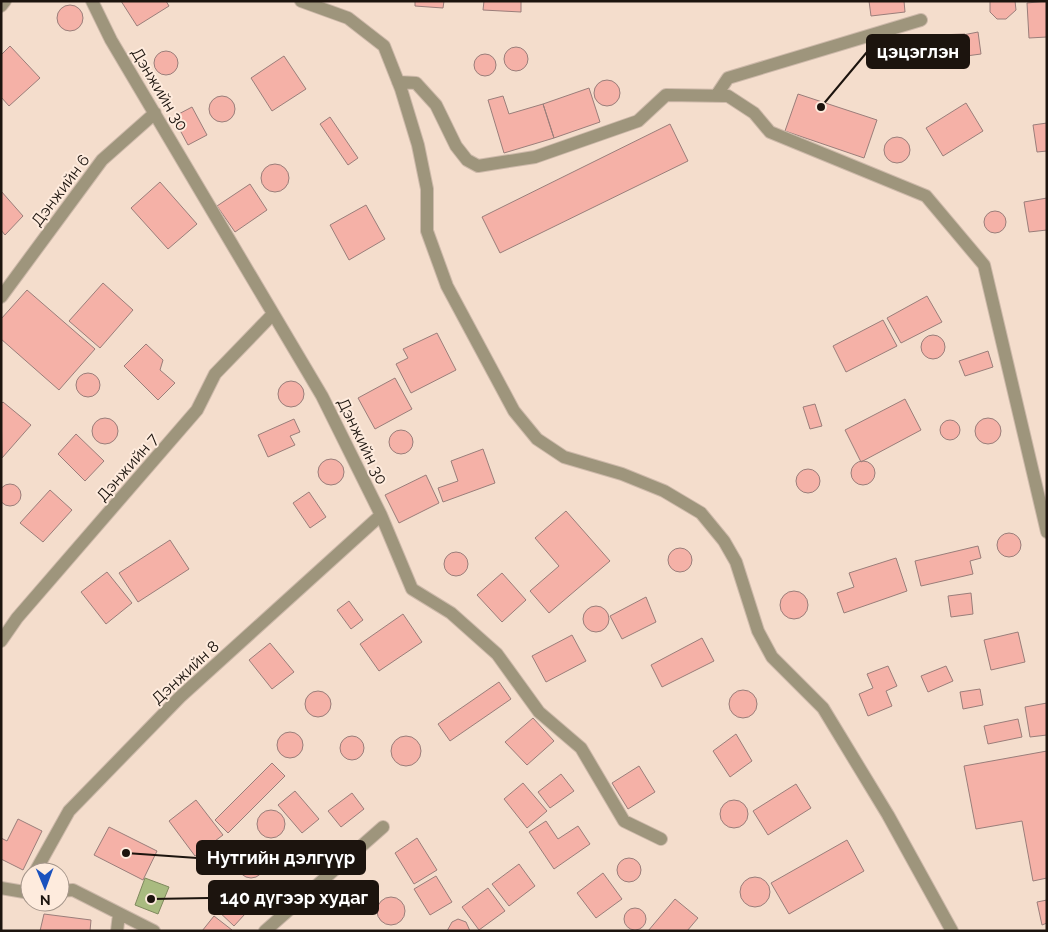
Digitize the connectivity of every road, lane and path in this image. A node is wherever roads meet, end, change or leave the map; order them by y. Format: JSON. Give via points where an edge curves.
{"nodes":[{"id":1,"x":5,"y":1,"type":"edge"},
{"id":2,"x":92,"y":1,"type":"edge"},
{"id":3,"x":301,"y":1,"type":"edge"},
{"id":4,"x":1,"y":6,"type":"edge"},
{"id":5,"x":921,"y":20,"type":"dead end"},
{"id":6,"x":398,"y":82,"type":"junction"},
{"id":7,"x":716,"y":96,"type":"junction"},
{"id":8,"x":155,"y":113,"type":"junction"},
{"id":9,"x":1,"y":297,"type":"edge"},
{"id":10,"x":273,"y":314,"type":"junction"},
{"id":11,"x":382,"y":515,"type":"junction"},
{"id":12,"x":1047,"y":532,"type":"edge"},
{"id":13,"x":1,"y":641,"type":"edge"},
{"id":14,"x":383,"y":827,"type":"dead end"},
{"id":15,"x":661,"y":839,"type":"dead end"},
{"id":16,"x":40,"y":862,"type":"edge"},
{"id":17,"x":1,"y":888,"type":"edge"},
{"id":18,"x":70,"y":890,"type":"edge"},
{"id":19,"x":20,"y":892,"type":"edge"},
{"id":20,"x":118,"y":914,"type":"junction"},
{"id":21,"x":117,"y":931,"type":"edge"},
{"id":22,"x":154,"y":931,"type":"edge"},
{"id":23,"x":265,"y":931,"type":"edge"},
{"id":24,"x":952,"y":931,"type":"edge"}],
"edges":[{"from":1,"to":4,"type":"street"},
{"from":2,"to":8,"type":"street","name":"Дэнжийн 30","via":[[111,40]]},
{"from":3,"to":6,"type":"street","via":[[348,18],[384,46]]},
{"from":5,"to":7,"type":"street","via":[[728,78]]},
{"from":6,"to":7,"type":"street","via":[[416,83],[436,105],[456,146],[467,160],[478,166],[535,157],[638,121],[666,95]]},
{"from":6,"to":24,"type":"street","via":[[418,145],[427,189],[427,231],[447,286],[514,411],[537,439],[564,457],[664,490],[701,513],[736,562],[758,631],[772,657],[823,708]]},
{"from":7,"to":12,"type":"street","via":[[728,96],[754,113],[770,132],[926,196],[984,265]]},
{"from":8,"to":9,"type":"street","name":"Дэнжийн 6","via":[[102,160]]},
{"from":8,"to":10,"type":"street","name":"Дэнжийн 30"},
{"from":10,"to":11,"type":"street","name":"Дэнжийн 30","via":[[322,396]]},
{"from":10,"to":13,"type":"street","name":"Дэнжийн 7","via":[[215,374],[197,410],[17,618]]},
{"from":11,"to":15,"type":"street","name":"Дэнжийн 30","via":[[412,589],[451,613],[497,654],[539,712],[581,748],[624,821]]},
{"from":11,"to":16,"type":"street","name":"Дэнжийн 8","via":[[180,697],[69,810]]},
{"from":14,"to":23,"type":"street"},
{"from":17,"to":19,"type":"street"},
{"from":18,"to":20,"type":"street"},
{"from":20,"to":21,"type":"street"},
{"from":20,"to":22,"type":"street"}]}
